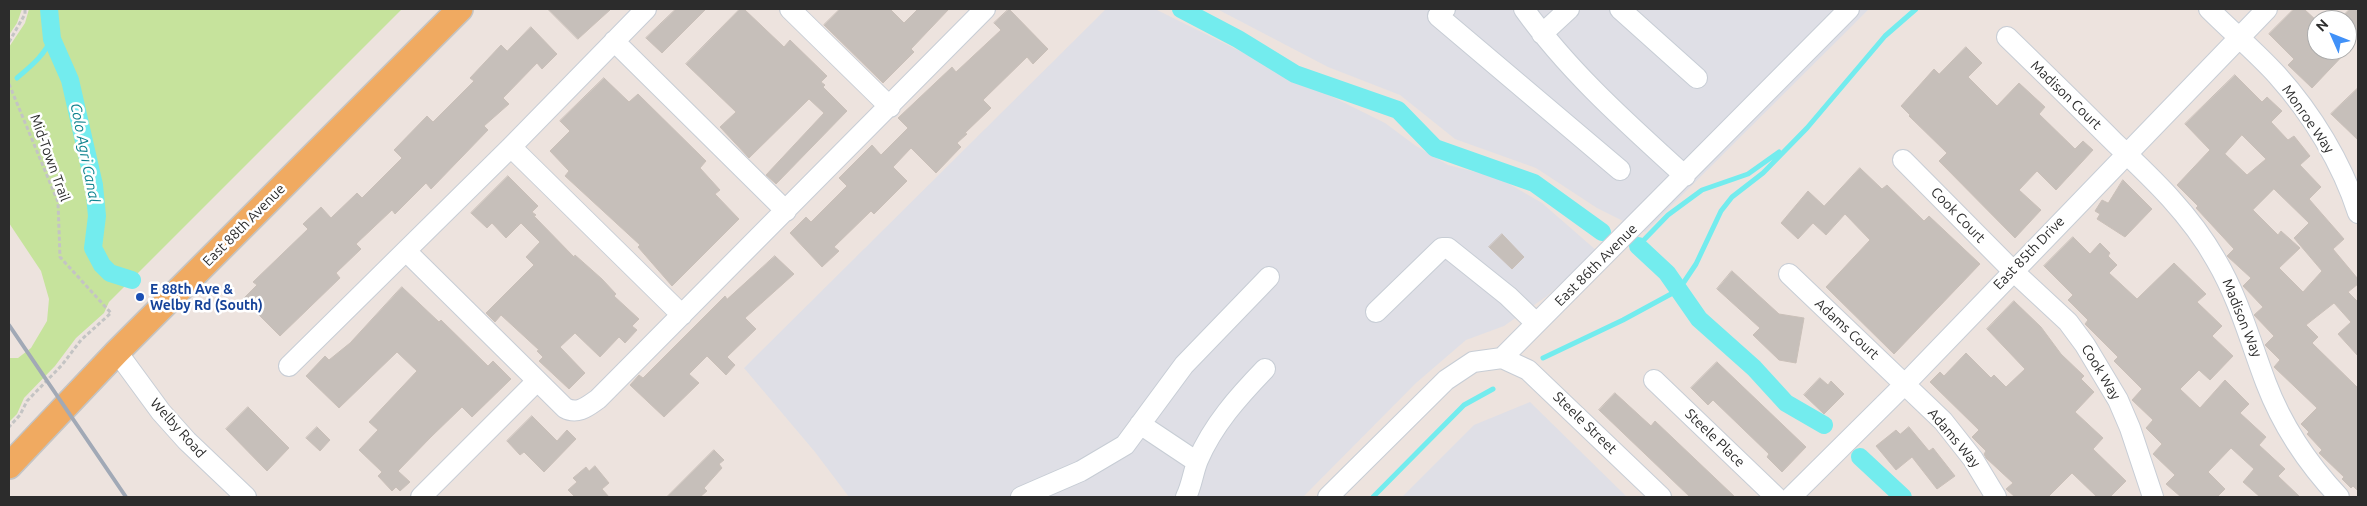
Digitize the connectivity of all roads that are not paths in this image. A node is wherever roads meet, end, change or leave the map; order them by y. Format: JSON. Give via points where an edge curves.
{"nodes":[{"id":1,"x":460,"y":9,"type":"edge"},
{"id":2,"x":646,"y":9,"type":"edge"},
{"id":3,"x":790,"y":9,"type":"edge"},
{"id":4,"x":985,"y":9,"type":"edge"},
{"id":5,"x":1445,"y":9,"type":"edge"},
{"id":6,"x":1524,"y":9,"type":"edge"},
{"id":7,"x":1569,"y":9,"type":"edge"},
{"id":8,"x":1620,"y":9,"type":"edge"},
{"id":9,"x":1849,"y":9,"type":"edge"},
{"id":10,"x":2208,"y":9,"type":"edge"},
{"id":11,"x":2267,"y":9,"type":"edge"},
{"id":12,"x":1542,"y":34,"type":"junction"},
{"id":13,"x":2007,"y":37,"type":"dead end"},
{"id":14,"x":2238,"y":38,"type":"junction"},
{"id":15,"x":614,"y":41,"type":"junction"},
{"id":16,"x":1697,"y":78,"type":"dead end"},
{"id":17,"x":890,"y":107,"type":"junction"},
{"id":18,"x":511,"y":147,"type":"junction"},
{"id":19,"x":2126,"y":153,"type":"junction"},
{"id":20,"x":1903,"y":160,"type":"dead end"},
{"id":21,"x":1620,"y":170,"type":"dead end"},
{"id":22,"x":1685,"y":176,"type":"junction"},
{"id":23,"x":786,"y":211,"type":"junction"},
{"id":24,"x":2358,"y":213,"type":"edge"},
{"id":25,"x":406,"y":251,"type":"junction"},
{"id":26,"x":2012,"y":270,"type":"junction"},
{"id":27,"x":1789,"y":274,"type":"dead end"},
{"id":28,"x":1269,"y":277,"type":"dead end"},
{"id":29,"x":1376,"y":312,"type":"dead end"},
{"id":30,"x":682,"y":315,"type":"junction"},
{"id":31,"x":1536,"y":323,"type":"junction"},
{"id":32,"x":117,"y":352,"type":"junction"},
{"id":33,"x":1502,"y":358,"type":"junction"},
{"id":34,"x":289,"y":366,"type":"dead end"},
{"id":35,"x":1265,"y":369,"type":"dead end"},
{"id":36,"x":1654,"y":380,"type":"dead end"},
{"id":37,"x":536,"y":382,"type":"junction"},
{"id":38,"x":1905,"y":384,"type":"junction"},
{"id":39,"x":1140,"y":424,"type":"junction"},
{"id":40,"x":1197,"y":462,"type":"junction"},
{"id":41,"x":9,"y":466,"type":"edge"},
{"id":42,"x":246,"y":497,"type":"edge"},
{"id":43,"x":421,"y":497,"type":"edge"},
{"id":44,"x":1021,"y":497,"type":"edge"},
{"id":45,"x":1186,"y":497,"type":"edge"},
{"id":46,"x":1328,"y":497,"type":"edge"},
{"id":47,"x":1661,"y":497,"type":"edge"},
{"id":48,"x":1776,"y":497,"type":"edge"},
{"id":49,"x":1791,"y":497,"type":"edge"},
{"id":50,"x":1996,"y":497,"type":"edge"},
{"id":51,"x":2153,"y":497,"type":"edge"},
{"id":52,"x":2339,"y":497,"type":"edge"}],
"edges":[{"from":1,"to":32,"type":"main road","name":"East 88th Avenue"},
{"from":2,"to":15,"type":"street"},
{"from":3,"to":17,"type":"street"},
{"from":4,"to":17,"type":"street"},
{"from":5,"to":21,"type":"street","via":[[1438,16]]},
{"from":6,"to":12,"type":"street"},
{"from":7,"to":12,"type":"street"},
{"from":8,"to":16,"type":"street"},
{"from":9,"to":22,"type":"street","name":"East 86th Avenue"},
{"from":10,"to":14,"type":"street","name":"Monroe Way"},
{"from":11,"to":14,"type":"street","name":"East 85th Drive"},
{"from":12,"to":22,"type":"street","via":[[1616,112]]},
{"from":13,"to":19,"type":"street","name":"Madison Court"},
{"from":14,"to":19,"type":"street","name":"East 85th Drive"},
{"from":14,"to":24,"type":"street","name":"Monroe Way","via":[[2277,76],[2308,115],[2332,154]]},
{"from":15,"to":18,"type":"street"},
{"from":15,"to":23,"type":"street"},
{"from":17,"to":23,"type":"street"},
{"from":18,"to":25,"type":"street"},
{"from":18,"to":30,"type":"street"},
{"from":19,"to":26,"type":"street","name":"East 85th Drive"},
{"from":19,"to":52,"type":"street","name":"Madison Way","via":[[2160,184],[2185,213],[2215,258],[2229,282],[2282,417],[2301,450]]},
{"from":20,"to":26,"type":"street","name":"Cook Court"},
{"from":22,"to":31,"type":"street","name":"East 86th Avenue"},
{"from":23,"to":30,"type":"street"},
{"from":25,"to":34,"type":"street"},
{"from":25,"to":37,"type":"street"},
{"from":26,"to":38,"type":"street","name":"East 85th Drive"},
{"from":26,"to":51,"type":"street","name":"Cook Way","via":[[2068,322],[2108,381],[2130,428]]},
{"from":27,"to":38,"type":"street","name":"Adams Court"},
{"from":28,"to":39,"type":"street","via":[[1184,365]]},
{"from":29,"to":31,"type":"street","via":[[1442,248],[1448,248]]},
{"from":30,"to":37,"type":"street","via":[[587,407],[571,411]]},
{"from":31,"to":33,"type":"street","name":"East 86th Avenue"},
{"from":32,"to":41,"type":"main road","name":"East 88th Avenue"},
{"from":32,"to":42,"type":"street","name":"Welby Road","via":[[187,441]]},
{"from":33,"to":46,"type":"street","via":[[1472,362],[1446,380]]},
{"from":33,"to":47,"type":"street","name":"Steele Street","via":[[1528,370]]},
{"from":35,"to":40,"type":"street","via":[[1235,400],[1210,434]]},
{"from":36,"to":48,"type":"street","name":"Steele Place"},
{"from":37,"to":43,"type":"street"},
{"from":38,"to":49,"type":"street","name":"East 85th Drive"},
{"from":38,"to":50,"type":"street","name":"Adams Way","via":[[1949,428]]},
{"from":39,"to":40,"type":"street"},
{"from":39,"to":44,"type":"street","via":[[1125,445],[1081,471]]},
{"from":40,"to":45,"type":"street"}]}
